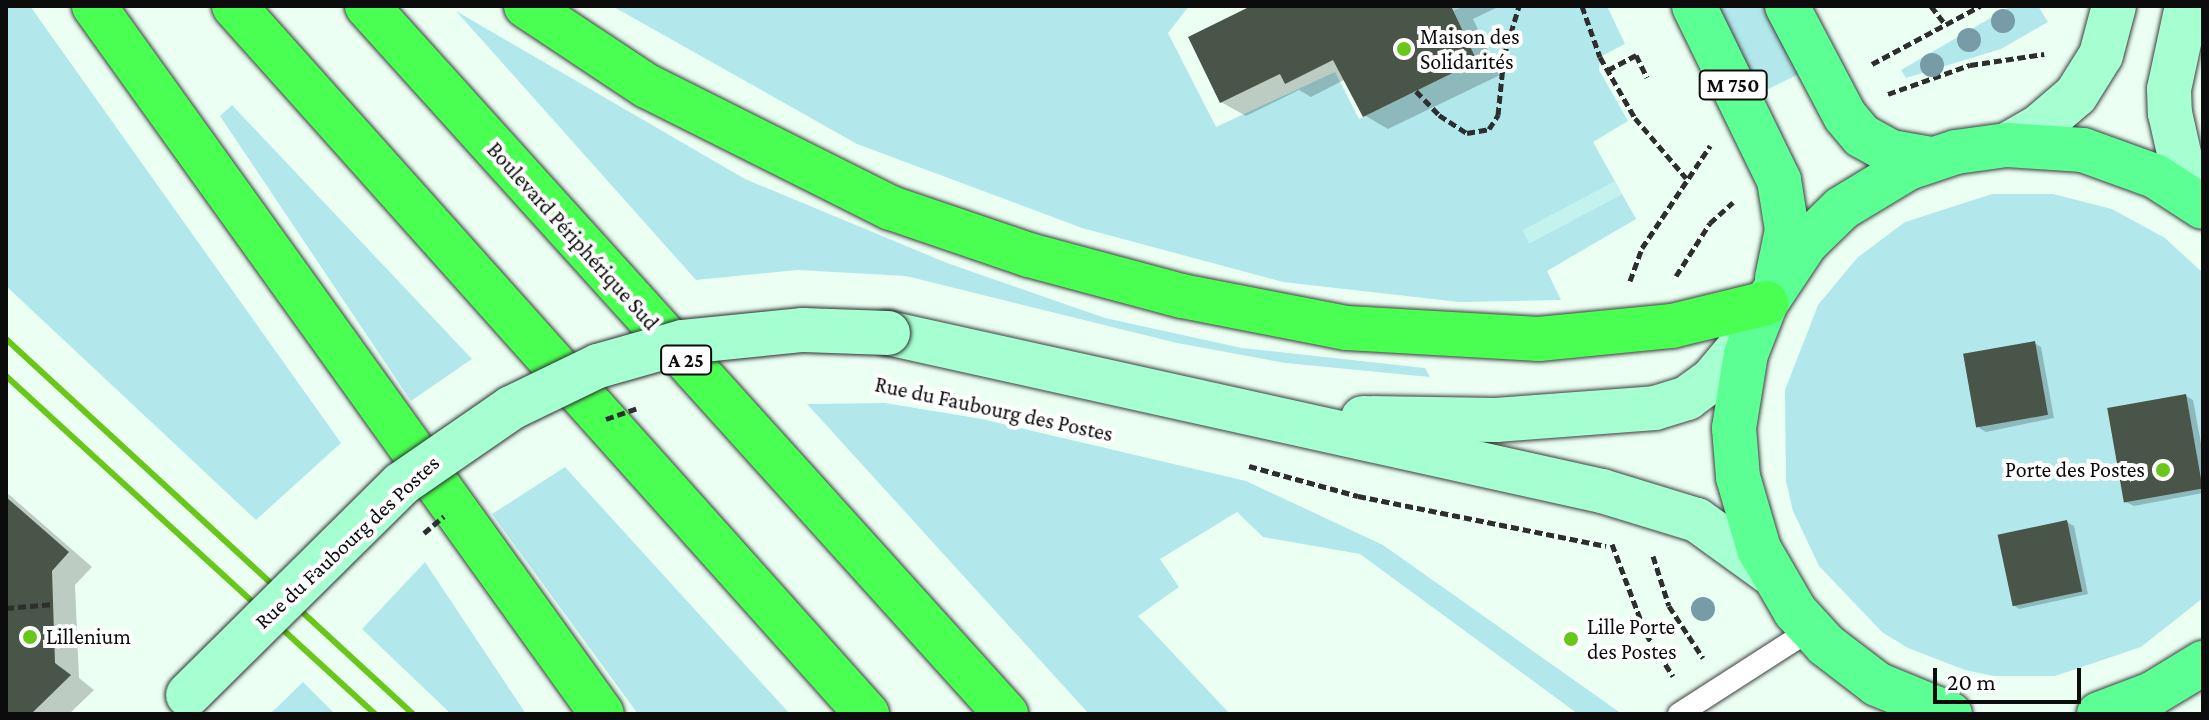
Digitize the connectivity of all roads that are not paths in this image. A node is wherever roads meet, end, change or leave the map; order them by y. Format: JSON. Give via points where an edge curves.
{"nodes":[{"id":1,"x":94,"y":6,"type":"edge"},
{"id":2,"x":234,"y":6,"type":"edge"},
{"id":3,"x":367,"y":6,"type":"edge"},
{"id":4,"x":526,"y":6,"type":"edge"},
{"id":5,"x":1694,"y":6,"type":"edge"},
{"id":6,"x":1787,"y":6,"type":"edge"},
{"id":7,"x":2114,"y":6,"type":"edge"},
{"id":8,"x":2187,"y":6,"type":"edge"},
{"id":9,"x":2007,"y":145,"type":"junction"},
{"id":10,"x":1932,"y":159,"type":"junction"},
{"id":11,"x":2200,"y":205,"type":"edge"},
{"id":12,"x":1765,"y":306,"type":"junction"},
{"id":13,"x":1244,"y":411,"type":"junction"},
{"id":14,"x":1769,"y":572,"type":"junction"},
{"id":15,"x":1810,"y":630,"type":"junction"},
{"id":16,"x":2195,"y":683,"type":"edge"},
{"id":17,"x":178,"y":704,"type":"edge"},
{"id":18,"x":1686,"y":710,"type":"edge"},
{"id":19,"x":2112,"y":713,"type":"edge"},
{"id":20,"x":602,"y":714,"type":"edge"},
{"id":21,"x":867,"y":714,"type":"edge"},
{"id":22,"x":1006,"y":714,"type":"edge"},
{"id":23,"x":1950,"y":714,"type":"edge"}],
"edges":[{"from":1,"to":20,"type":"highway"},
{"from":2,"to":21,"type":"highway"},
{"from":3,"to":22,"type":"highway","name":"Boulevard Périphérique Sud","number":"A 25"},
{"from":4,"to":12,"type":"highway","via":[[647,86],[891,208],[1016,251],[1182,296],[1347,328],[1539,339],[1672,326]]},
{"from":5,"to":12,"type":"main road","number":"M 750","via":[[1781,188],[1787,230]]},
{"from":6,"to":10,"type":"main road","via":[[1845,116],[1874,146]]},
{"from":7,"to":9,"type":"main road","via":[[2101,55],[2059,111]]},
{"from":8,"to":11,"type":"main road","via":[[2169,89],[2170,113],[2181,162]]},
{"from":9,"to":10,"type":"main road"},
{"from":9,"to":11,"type":"main road","via":[[2058,147],[2108,157],[2155,176]]},
{"from":10,"to":12,"type":"main road","via":[[1885,179],[1842,208],[1806,243]]},
{"from":12,"to":13,"type":"main road","name":"Rue du Faubourg des Postes","via":[[1712,380],[1687,398],[1655,408],[1483,420]]},
{"from":12,"to":14,"type":"main road","via":[[1736,402],[1735,453],[1749,526]]},
{"from":13,"to":14,"type":"main road","name":"Rue du Faubourg des Postes","via":[[1678,513],[1717,532]]},
{"from":13,"to":17,"type":"main road","name":"Rue du Faubourg des Postes","bridge":true,"via":[[888,333],[803,330],[683,342],[598,366],[511,408],[401,484]]},
{"from":14,"to":15,"type":"main road"},
{"from":15,"to":18,"type":"lane"},
{"from":15,"to":23,"type":"main road","via":[[1877,684]]},
{"from":16,"to":19,"type":"main road"}]}
